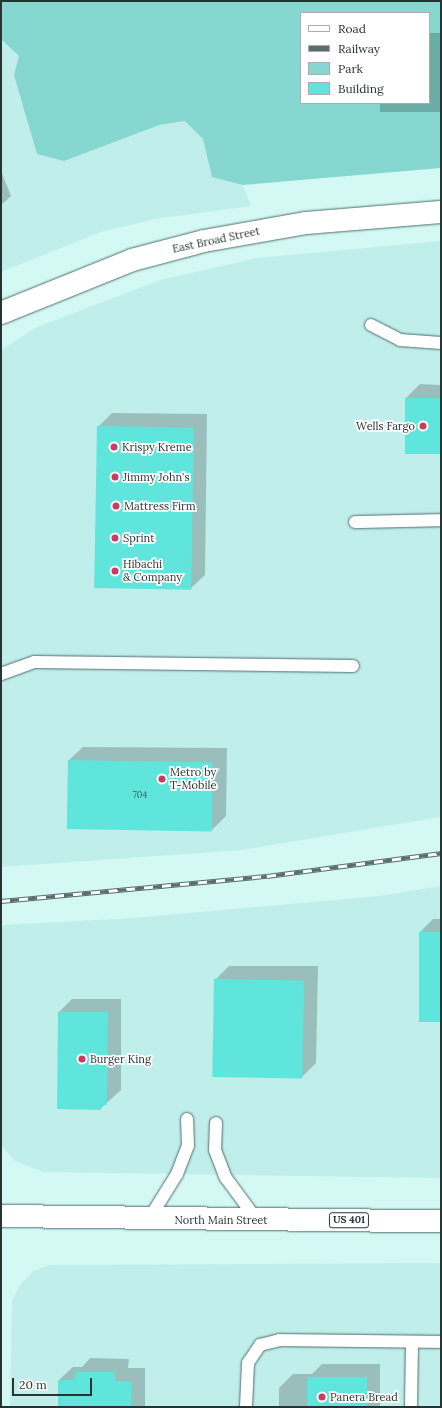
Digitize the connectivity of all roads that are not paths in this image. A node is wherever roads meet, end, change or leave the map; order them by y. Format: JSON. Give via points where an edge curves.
{"nodes":[{"id":1,"x":441,"y":212,"type":"edge"},
{"id":2,"x":1,"y":313,"type":"edge"},
{"id":3,"x":371,"y":325,"type":"dead end"},
{"id":4,"x":441,"y":343,"type":"edge"},
{"id":5,"x":441,"y":520,"type":"edge"},
{"id":6,"x":355,"y":522,"type":"dead end"},
{"id":7,"x":353,"y":666,"type":"dead end"},
{"id":8,"x":1,"y":674,"type":"edge"},
{"id":9,"x":187,"y":1119,"type":"dead end"},
{"id":10,"x":216,"y":1123,"type":"dead end"},
{"id":11,"x":1,"y":1216,"type":"edge"},
{"id":12,"x":149,"y":1219,"type":"junction"},
{"id":13,"x":257,"y":1220,"type":"junction"},
{"id":14,"x":441,"y":1221,"type":"edge"},
{"id":15,"x":412,"y":1342,"type":"junction"},
{"id":16,"x":441,"y":1342,"type":"edge"},
{"id":17,"x":246,"y":1407,"type":"edge"},
{"id":18,"x":411,"y":1407,"type":"edge"}],
"edges":[{"from":1,"to":2,"type":"main road","name":"East Broad Street","via":[[306,223],[204,241],[132,260]]},
{"from":3,"to":4,"type":"lane","via":[[400,340]]},
{"from":5,"to":6,"type":"lane"},
{"from":7,"to":8,"type":"lane","via":[[34,662]]},
{"from":9,"to":12,"type":"lane","via":[[188,1146],[177,1174]]},
{"from":10,"to":13,"type":"lane","via":[[215,1150],[226,1178]]},
{"from":11,"to":12,"type":"main road","name":"North Main Street","number":"US 401"},
{"from":12,"to":13,"type":"main road","name":"North Main Street","number":"US 401"},
{"from":13,"to":14,"type":"main road","name":"North Main Street","number":"US 401"},
{"from":15,"to":16,"type":"lane"},
{"from":15,"to":17,"type":"lane","via":[[280,1340],[260,1345],[248,1363]]},
{"from":15,"to":18,"type":"lane"}]}
